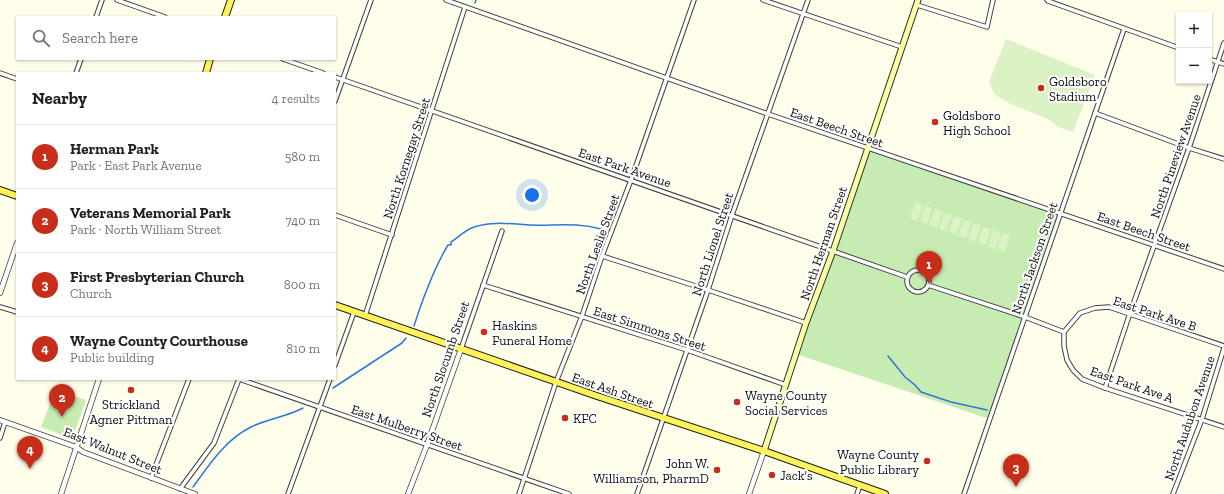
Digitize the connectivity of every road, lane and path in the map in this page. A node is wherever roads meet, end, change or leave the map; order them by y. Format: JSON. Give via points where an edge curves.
{"nodes":[{"id":1,"x":102,"y":0,"type":"edge"},
{"id":2,"x":117,"y":0,"type":"edge"},
{"id":3,"x":231,"y":0,"type":"edge"},
{"id":4,"x":371,"y":0,"type":"edge"},
{"id":5,"x":446,"y":0,"type":"edge"},
{"id":6,"x":694,"y":0,"type":"edge"},
{"id":7,"x":764,"y":0,"type":"edge"},
{"id":8,"x":808,"y":0,"type":"edge"},
{"id":9,"x":993,"y":0,"type":"edge"},
{"id":10,"x":1047,"y":0,"type":"edge"},
{"id":11,"x":918,"y":2,"type":"edge"},
{"id":12,"x":465,"y":7,"type":"junction"},
{"id":13,"x":803,"y":14,"type":"junction"},
{"id":14,"x":96,"y":16,"type":"edge"},
{"id":15,"x":162,"y":16,"type":"edge"},
{"id":16,"x":225,"y":16,"type":"edge"},
{"id":17,"x":1124,"y":29,"type":"junction"},
{"id":18,"x":1224,"y":43,"type":"edge"},
{"id":19,"x":902,"y":47,"type":"junction"},
{"id":20,"x":1176,"y":47,"type":"edge"},
{"id":21,"x":81,"y":60,"type":"edge"},
{"id":22,"x":210,"y":60,"type":"edge"},
{"id":23,"x":286,"y":60,"type":"edge"},
{"id":24,"x":1212,"y":60,"type":"edge"},
{"id":25,"x":1217,"y":62,"type":"junction"},
{"id":26,"x":1224,"y":64,"type":"edge"},
{"id":27,"x":76,"y":72,"type":"edge"},
{"id":28,"x":206,"y":72,"type":"edge"},
{"id":29,"x":320,"y":72,"type":"edge"},
{"id":30,"x":0,"y":73,"type":"edge"},
{"id":31,"x":336,"y":77,"type":"edge"},
{"id":32,"x":16,"y":79,"type":"edge"},
{"id":33,"x":666,"y":79,"type":"junction"},
{"id":34,"x":342,"y":80,"type":"junction"},
{"id":35,"x":336,"y":98,"type":"edge"},
{"id":36,"x":431,"y":111,"type":"junction"},
{"id":37,"x":1095,"y":113,"type":"junction"},
{"id":38,"x":768,"y":114,"type":"junction"},
{"id":39,"x":867,"y":147,"type":"junction"},
{"id":40,"x":1189,"y":148,"type":"junction"},
{"id":41,"x":1224,"y":159,"type":"edge"},
{"id":42,"x":630,"y":180,"type":"junction"},
{"id":43,"x":0,"y":190,"type":"edge"},
{"id":44,"x":16,"y":196,"type":"edge"},
{"id":45,"x":1060,"y":213,"type":"junction"},
{"id":46,"x":336,"y":215,"type":"edge"},
{"id":47,"x":732,"y":215,"type":"junction"},
{"id":48,"x":502,"y":231,"type":"dead end"},
{"id":49,"x":392,"y":235,"type":"junction"},
{"id":50,"x":16,"y":245,"type":"edge"},
{"id":51,"x":1155,"y":245,"type":"junction"},
{"id":52,"x":833,"y":251,"type":"junction"},
{"id":53,"x":602,"y":256,"type":"junction"},
{"id":54,"x":1224,"y":269,"type":"edge"},
{"id":55,"x":907,"y":277,"type":"junction"},
{"id":56,"x":483,"y":285,"type":"junction"},
{"id":57,"x":928,"y":285,"type":"junction"},
{"id":58,"x":708,"y":290,"type":"junction"},
{"id":59,"x":0,"y":293,"type":"edge"},
{"id":60,"x":336,"y":306,"type":"edge"},
{"id":61,"x":0,"y":307,"type":"edge"},
{"id":62,"x":16,"y":312,"type":"edge"},
{"id":63,"x":354,"y":312,"type":"junction"},
{"id":64,"x":1130,"y":313,"type":"junction"},
{"id":65,"x":365,"y":316,"type":"junction"},
{"id":66,"x":582,"y":316,"type":"junction"},
{"id":67,"x":1024,"y":317,"type":"junction"},
{"id":68,"x":806,"y":323,"type":"junction"},
{"id":69,"x":1064,"y":332,"type":"junction"},
{"id":70,"x":1224,"y":347,"type":"edge"},
{"id":71,"x":461,"y":349,"type":"junction"},
{"id":72,"x":687,"y":350,"type":"junction"},
{"id":73,"x":336,"y":362,"type":"edge"},
{"id":74,"x":99,"y":380,"type":"edge"},
{"id":75,"x":189,"y":380,"type":"edge"},
{"id":76,"x":239,"y":380,"type":"edge"},
{"id":77,"x":242,"y":380,"type":"edge"},
{"id":78,"x":330,"y":380,"type":"edge"},
{"id":79,"x":556,"y":382,"type":"junction"},
{"id":80,"x":786,"y":385,"type":"junction"},
{"id":81,"x":1105,"y":388,"type":"junction"},
{"id":82,"x":320,"y":407,"type":"junction"},
{"id":83,"x":664,"y":418,"type":"junction"},
{"id":84,"x":1202,"y":419,"type":"junction"},
{"id":85,"x":0,"y":420,"type":"edge"},
{"id":86,"x":5,"y":422,"type":"junction"},
{"id":87,"x":1224,"y":427,"type":"edge"},
{"id":88,"x":0,"y":438,"type":"edge"},
{"id":89,"x":427,"y":445,"type":"junction"},
{"id":90,"x":76,"y":447,"type":"junction"},
{"id":91,"x":764,"y":451,"type":"junction"},
{"id":92,"x":151,"y":478,"type":"junction"},
{"id":93,"x":524,"y":478,"type":"junction"},
{"id":94,"x":860,"y":485,"type":"junction"},
{"id":95,"x":180,"y":489,"type":"junction"},
{"id":96,"x":61,"y":494,"type":"edge"},
{"id":97,"x":194,"y":494,"type":"edge"},
{"id":98,"x":288,"y":494,"type":"edge"},
{"id":99,"x":408,"y":494,"type":"edge"},
{"id":100,"x":518,"y":494,"type":"edge"},
{"id":101,"x":569,"y":494,"type":"edge"},
{"id":102,"x":638,"y":494,"type":"edge"},
{"id":103,"x":749,"y":494,"type":"edge"},
{"id":104,"x":857,"y":494,"type":"edge"},
{"id":105,"x":885,"y":494,"type":"edge"},
{"id":106,"x":964,"y":494,"type":"edge"},
{"id":107,"x":1174,"y":494,"type":"edge"}],
"edges":[{"from":1,"to":14,"type":"street"},
{"from":2,"to":15,"type":"street"},
{"from":3,"to":16,"type":"main road"},
{"from":4,"to":34,"type":"street"},
{"from":5,"to":12,"type":"street","name":"East Beech Street"},
{"from":6,"to":33,"type":"street","name":"North Leslie Street"},
{"from":7,"to":13,"type":"street"},
{"from":8,"to":13,"type":"street","name":"North Lionel Street"},
{"from":9,"to":11,"type":"street","via":[[987,27]]},
{"from":10,"to":17,"type":"street"},
{"from":11,"to":19,"type":"main road","name":"North Herman Street"},
{"from":12,"to":33,"type":"street","name":"East Beech Street"},
{"from":12,"to":36,"type":"street","name":"North Kornegay Street"},
{"from":13,"to":19,"type":"street"},
{"from":13,"to":38,"type":"street","name":"North Lionel Street"},
{"from":17,"to":20,"type":"street"},
{"from":17,"to":37,"type":"street","name":"North Jackson Street"},
{"from":18,"to":25,"type":"street","name":"North Pineview Avenue"},
{"from":19,"to":39,"type":"main road","name":"North Herman Street"},
{"from":21,"to":27,"type":"street"},
{"from":22,"to":28,"type":"main road"},
{"from":23,"to":29,"type":"street"},
{"from":24,"to":25,"type":"street"},
{"from":25,"to":26,"type":"street"},
{"from":25,"to":40,"type":"street","name":"North Pineview Avenue"},
{"from":30,"to":32,"type":"street"},
{"from":31,"to":34,"type":"street","name":"East Park Avenue"},
{"from":33,"to":38,"type":"street","name":"East Beech Street"},
{"from":33,"to":42,"type":"street","name":"North Leslie Street"},
{"from":34,"to":35,"type":"street"},
{"from":34,"to":36,"type":"street","name":"East Park Avenue"},
{"from":36,"to":42,"type":"street","name":"East Park Avenue"},
{"from":36,"to":49,"type":"street","name":"North Kornegay Street"},
{"from":37,"to":40,"type":"street"},
{"from":37,"to":45,"type":"street","name":"North Jackson Street"},
{"from":38,"to":39,"type":"street","name":"East Beech Street"},
{"from":38,"to":47,"type":"street","name":"North Lionel Street"},
{"from":39,"to":45,"type":"street","name":"East Beech Street"},
{"from":39,"to":52,"type":"main road","name":"North Herman Street"},
{"from":40,"to":41,"type":"street"},
{"from":40,"to":51,"type":"street","name":"North Pineview Avenue"},
{"from":42,"to":47,"type":"street","name":"East Park Avenue"},
{"from":42,"to":53,"type":"street","name":"North Leslie Street"},
{"from":43,"to":44,"type":"main road"},
{"from":45,"to":51,"type":"street","name":"East Beech Street"},
{"from":45,"to":67,"type":"street","name":"North Jackson Street"},
{"from":46,"to":49,"type":"street"},
{"from":47,"to":52,"type":"street","name":"East Park Avenue"},
{"from":47,"to":58,"type":"street","name":"North Lionel Street"},
{"from":48,"to":56,"type":"street","name":"North Slocumb Street"},
{"from":49,"to":65,"type":"street","name":"North Kornegay Street"},
{"from":50,"to":59,"type":"street"},
{"from":51,"to":54,"type":"street","name":"East Beech Street"},
{"from":51,"to":64,"type":"street","name":"North Pineview Avenue"},
{"from":52,"to":55,"type":"street","name":"East Park Avenue"},
{"from":52,"to":68,"type":"main road","name":"North Herman Street"},
{"from":53,"to":58,"type":"street"},
{"from":53,"to":66,"type":"street","name":"North Leslie Street"},
{"from":55,"to":57,"type":"street","via":[[908,284],[914,291],[923,290]]},
{"from":55,"to":57,"type":"street","via":[[914,271],[925,272]]},
{"from":56,"to":66,"type":"street","name":"East Simmons Street"},
{"from":56,"to":71,"type":"street","name":"North Slocumb Street"},
{"from":57,"to":67,"type":"street"},
{"from":58,"to":68,"type":"street"},
{"from":58,"to":72,"type":"street","name":"North Lionel Street"},
{"from":60,"to":63,"type":"main road","name":"East Ash Street"},
{"from":61,"to":62,"type":"street"},
{"from":63,"to":65,"type":"main road","name":"East Ash Street"},
{"from":63,"to":73,"type":"street"},
{"from":64,"to":69,"type":"street","name":"East Park Ave B","via":[[1109,307],[1095,308],[1080,313]]},
{"from":64,"to":70,"type":"street","name":"East Park Ave B"},
{"from":64,"to":81,"type":"street","name":"North Pineview Avenue"},
{"from":65,"to":71,"type":"main road","name":"East Ash Street"},
{"from":66,"to":72,"type":"street","name":"East Simmons Street"},
{"from":66,"to":79,"type":"street","name":"North Leslie Street"},
{"from":67,"to":69,"type":"street"},
{"from":67,"to":106,"type":"street","name":"North Jackson Street"},
{"from":68,"to":80,"type":"main road","name":"North Herman Street"},
{"from":69,"to":81,"type":"street","name":"East Park Ave A","via":[[1067,360],[1074,370],[1082,379]]},
{"from":70,"to":84,"type":"street","name":"North Audubon Avenue"},
{"from":71,"to":79,"type":"main road","name":"East Ash Street"},
{"from":71,"to":89,"type":"street","name":"North Slocumb Street"},
{"from":72,"to":80,"type":"street","name":"East Simmons Street"},
{"from":72,"to":83,"type":"street","name":"North Lionel Street"},
{"from":74,"to":90,"type":"street"},
{"from":75,"to":92,"type":"street"},
{"from":76,"to":95,"type":"street","via":[[214,443]]},
{"from":77,"to":82,"type":"street","name":"East Mulberry Street"},
{"from":78,"to":82,"type":"street"},
{"from":79,"to":83,"type":"main road","name":"East Ash Street"},
{"from":79,"to":93,"type":"street","name":"North Leslie Street"},
{"from":80,"to":91,"type":"main road","name":"North Herman Street"},
{"from":81,"to":84,"type":"street","name":"East Park Ave A"},
{"from":82,"to":89,"type":"street","name":"East Mulberry Street"},
{"from":82,"to":98,"type":"street"},
{"from":83,"to":91,"type":"main road","name":"East Ash Street"},
{"from":83,"to":102,"type":"street","name":"North Lionel Street"},
{"from":84,"to":87,"type":"street","name":"East Park Ave A"},
{"from":84,"to":107,"type":"street","name":"North Audubon Avenue"},
{"from":85,"to":86,"type":"street","name":"East Walnut Street"},
{"from":86,"to":88,"type":"street"},
{"from":86,"to":90,"type":"street","name":"East Walnut Street"},
{"from":89,"to":93,"type":"street","name":"East Mulberry Street"},
{"from":89,"to":99,"type":"street","name":"North Slocumb Street"},
{"from":90,"to":92,"type":"street","name":"East Walnut Street"},
{"from":90,"to":96,"type":"street"},
{"from":91,"to":94,"type":"main road","name":"East Ash Street"},
{"from":91,"to":103,"type":"street","name":"North Herman Street"},
{"from":92,"to":95,"type":"street","name":"East Walnut Street"},
{"from":93,"to":100,"type":"street","name":"North Leslie Street"},
{"from":93,"to":101,"type":"street","name":"East Mulberry Street"},
{"from":94,"to":104,"type":"street"},
{"from":94,"to":105,"type":"main road","name":"East Ash Street"},
{"from":95,"to":97,"type":"street","name":"East Walnut Street"}]}
